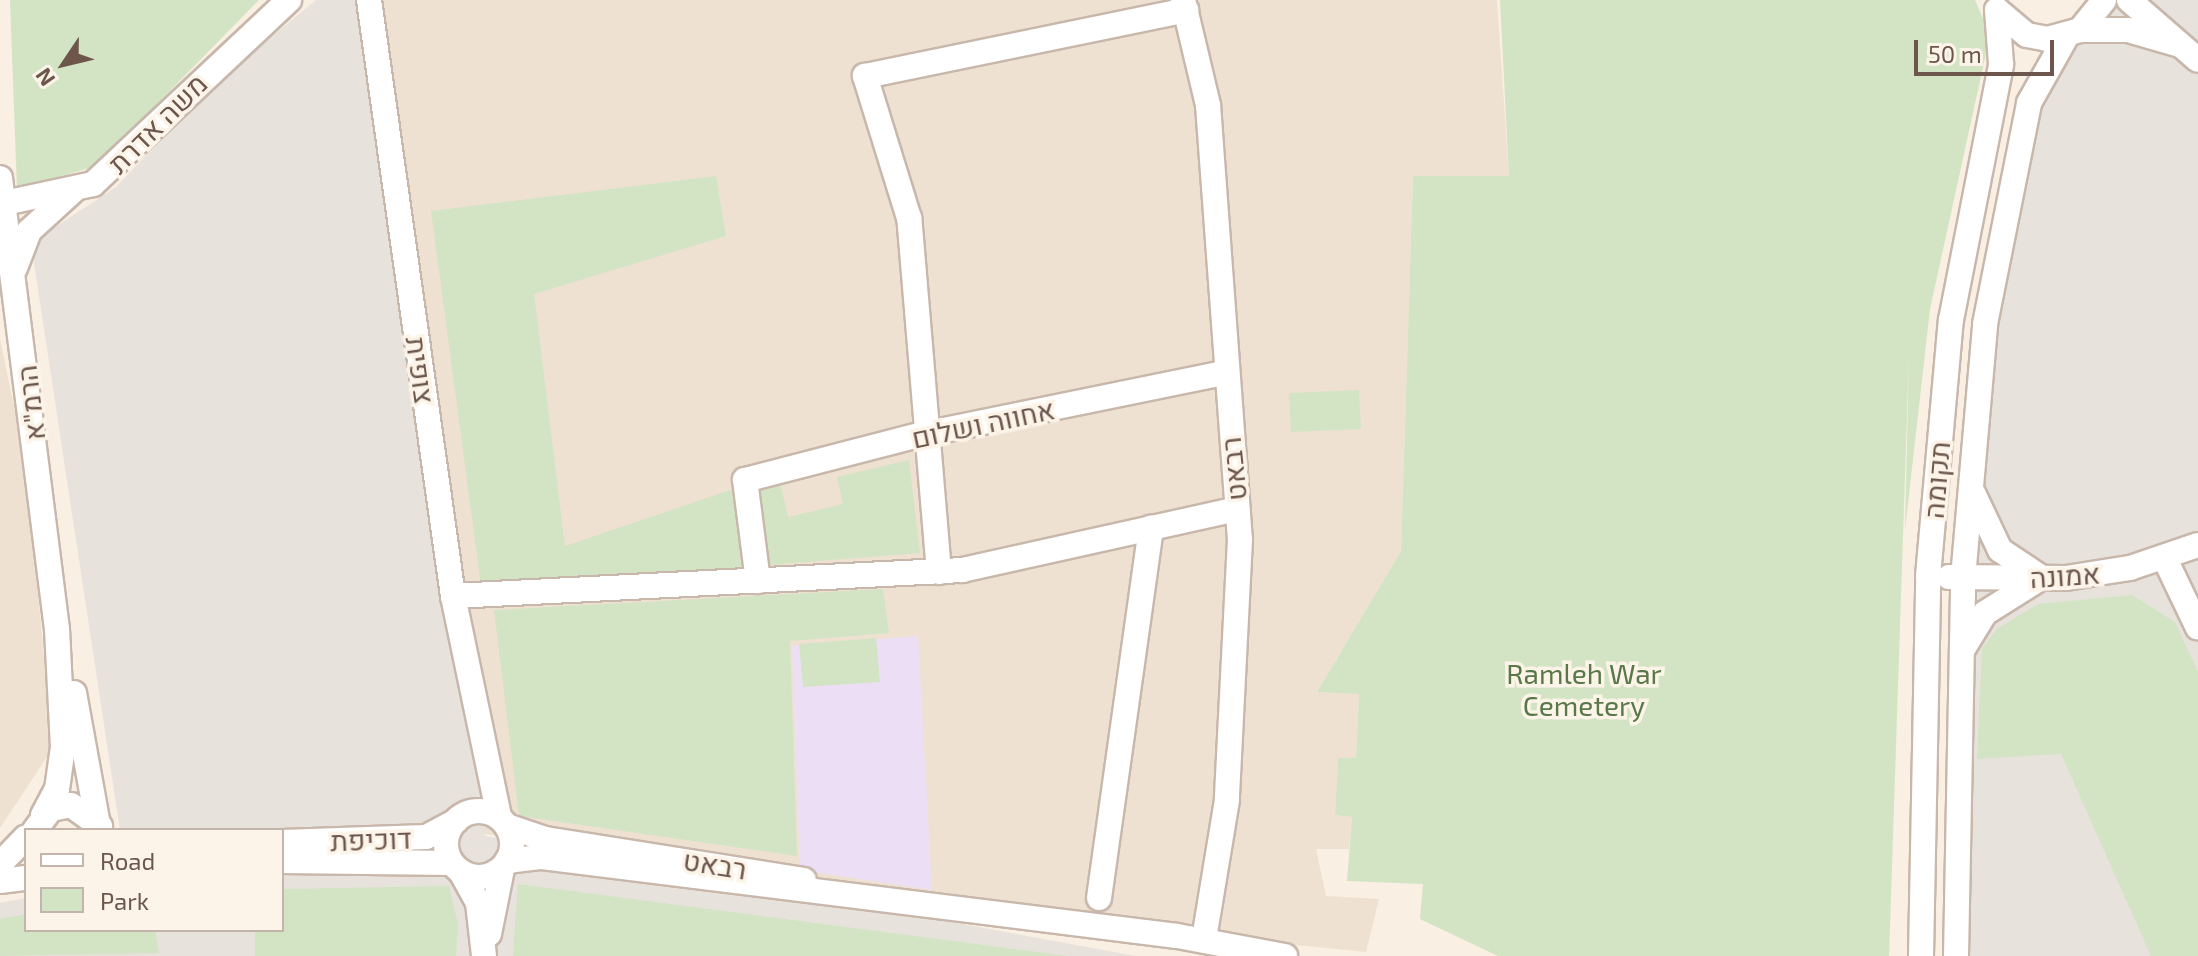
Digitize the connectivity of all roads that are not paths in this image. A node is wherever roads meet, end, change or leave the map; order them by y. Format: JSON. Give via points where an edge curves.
{"nodes":[{"id":1,"x":289,"y":0,"type":"edge"},
{"id":2,"x":369,"y":0,"type":"edge"},
{"id":3,"x":2104,"y":0,"type":"edge"},
{"id":4,"x":2129,"y":0,"type":"edge"},
{"id":5,"x":1185,"y":5,"type":"edge"},
{"id":6,"x":1995,"y":5,"type":"edge"},
{"id":7,"x":2073,"y":34,"type":"junction"},
{"id":8,"x":2189,"y":52,"type":"edge"},
{"id":9,"x":0,"y":178,"type":"edge"},
{"id":10,"x":74,"y":191,"type":"junction"},
{"id":11,"x":2,"y":204,"type":"edge"},
{"id":12,"x":14,"y":274,"type":"junction"},
{"id":13,"x":1223,"y":373,"type":"junction"},
{"id":14,"x":928,"y":433,"type":"junction"},
{"id":15,"x":1970,"y":486,"type":"junction"},
{"id":16,"x":1237,"y":509,"type":"junction"},
{"id":17,"x":1151,"y":528,"type":"junction"},
{"id":18,"x":2198,"y":545,"type":"edge"},
{"id":19,"x":2165,"y":559,"type":"junction"},
{"id":20,"x":939,"y":572,"type":"junction"},
{"id":21,"x":1928,"y":576,"type":"junction"},
{"id":22,"x":1963,"y":578,"type":"junction"},
{"id":23,"x":2045,"y":578,"type":"junction"},
{"id":24,"x":758,"y":581,"type":"junction"},
{"id":25,"x":453,"y":596,"type":"junction"},
{"id":26,"x":2198,"y":628,"type":"edge"},
{"id":27,"x":57,"y":629,"type":"junction"},
{"id":28,"x":1961,"y":655,"type":"junction"},
{"id":29,"x":478,"y":739,"type":"junction"},
{"id":30,"x":460,"y":817,"type":"junction"},
{"id":31,"x":503,"y":822,"type":"junction"},
{"id":32,"x":34,"y":827,"type":"edge"},
{"id":33,"x":101,"y":827,"type":"edge"},
{"id":34,"x":24,"y":838,"type":"edge"},
{"id":35,"x":284,"y":842,"type":"edge"},
{"id":36,"x":284,"y":861,"type":"edge"},
{"id":37,"x":0,"y":864,"type":"edge"},
{"id":38,"x":505,"y":865,"type":"junction"},
{"id":39,"x":457,"y":867,"type":"junction"},
{"id":40,"x":24,"y":878,"type":"edge"},
{"id":41,"x":0,"y":881,"type":"edge"},
{"id":42,"x":1099,"y":898,"type":"dead end"},
{"id":43,"x":924,"y":904,"type":"junction"},
{"id":44,"x":1204,"y":939,"type":"junction"},
{"id":45,"x":1285,"y":956,"type":"edge"},
{"id":46,"x":1921,"y":956,"type":"edge"},
{"id":47,"x":1956,"y":956,"type":"edge"}],
"edges":[{"from":1,"to":10,"type":"street","name":"משה אדרת","via":[[119,163]]},
{"from":2,"to":25,"type":"street","name":"צופית"},
{"from":3,"to":7,"type":"street","name":"תקומה"},
{"from":4,"to":8,"type":"street"},
{"from":5,"to":13,"type":"street","name":"רבאט","via":[[1208,105]]},
{"from":5,"to":14,"type":"street","via":[[865,76],[909,218]]},
{"from":6,"to":7,"type":"street","via":[[2027,35]]},
{"from":6,"to":21,"type":"street","name":"תקומה","via":[[2001,64],[1951,320]]},
{"from":7,"to":8,"type":"street","via":[[2128,30]]},
{"from":7,"to":15,"type":"street","name":"תקומה","via":[[2029,103],[2006,203],[1985,324]]},
{"from":9,"to":11,"type":"street","name":"הרמ\"א"},
{"from":10,"to":11,"type":"street","name":"משה אדרת"},
{"from":10,"to":12,"type":"street","via":[[29,231]]},
{"from":11,"to":12,"type":"street","name":"הרמ\"א"},
{"from":12,"to":27,"type":"street","name":"הרמ\"א"},
{"from":13,"to":14,"type":"street","name":"אחווה ושלום"},
{"from":13,"to":16,"type":"street","name":"רבאט"},
{"from":14,"to":20,"type":"street"},
{"from":14,"to":24,"type":"street","name":"אחווה ושלום","via":[[745,480]]},
{"from":15,"to":22,"type":"street","name":"תקומה"},
{"from":15,"to":23,"type":"street","via":[[2000,550]]},
{"from":16,"to":17,"type":"street"},
{"from":16,"to":44,"type":"street","name":"רבאט","via":[[1227,800]]},
{"from":17,"to":20,"type":"street"},
{"from":17,"to":42,"type":"street"},
{"from":18,"to":19,"type":"street","name":"אמונה"},
{"from":19,"to":23,"type":"street","name":"אמונה"},
{"from":19,"to":26,"type":"street"},
{"from":20,"to":24,"type":"street"},
{"from":21,"to":22,"type":"street","name":"אמונה"},
{"from":21,"to":46,"type":"street","name":"תקומה"},
{"from":22,"to":23,"type":"street","name":"אמונה"},
{"from":22,"to":28,"type":"street","name":"תקומה"},
{"from":23,"to":28,"type":"street","via":[[2013,590],[1985,613]]},
{"from":24,"to":25,"type":"street"},
{"from":25,"to":29,"type":"street","name":"צופית"},
{"from":27,"to":32,"type":"street","name":"הרמ\"א","via":[[62,759]]},
{"from":27,"to":33,"type":"street","name":"הרמ\"א"},
{"from":28,"to":47,"type":"street","name":"תקומה"},
{"from":29,"to":30,"type":"street","name":"צופית","via":[[479,769]]},
{"from":29,"to":31,"type":"street","name":"צופית"},
{"from":30,"to":31,"type":"street"},
{"from":30,"to":35,"type":"street","name":"דוכיפת","via":[[426,837]]},
{"from":30,"to":39,"type":"street","via":[[447,837]]},
{"from":31,"to":38,"type":"street"},
{"from":31,"to":43,"type":"street","name":"רבאט","via":[[545,839]]},
{"from":32,"to":33,"type":"street","via":[[71,805]]},
{"from":34,"to":37,"type":"street","name":"הרמ\"א"},
{"from":36,"to":39,"type":"street","name":"דוכיפת"},
{"from":38,"to":39,"type":"street","via":[[486,877]]},
{"from":38,"to":39,"type":"street","via":[[484,956],[478,903]]},
{"from":38,"to":43,"type":"street","name":"רבאט","via":[[542,857]]},
{"from":40,"to":41,"type":"street"},
{"from":43,"to":44,"type":"street","name":"רבאט"},
{"from":44,"to":45,"type":"street","name":"רבאט"}]}
